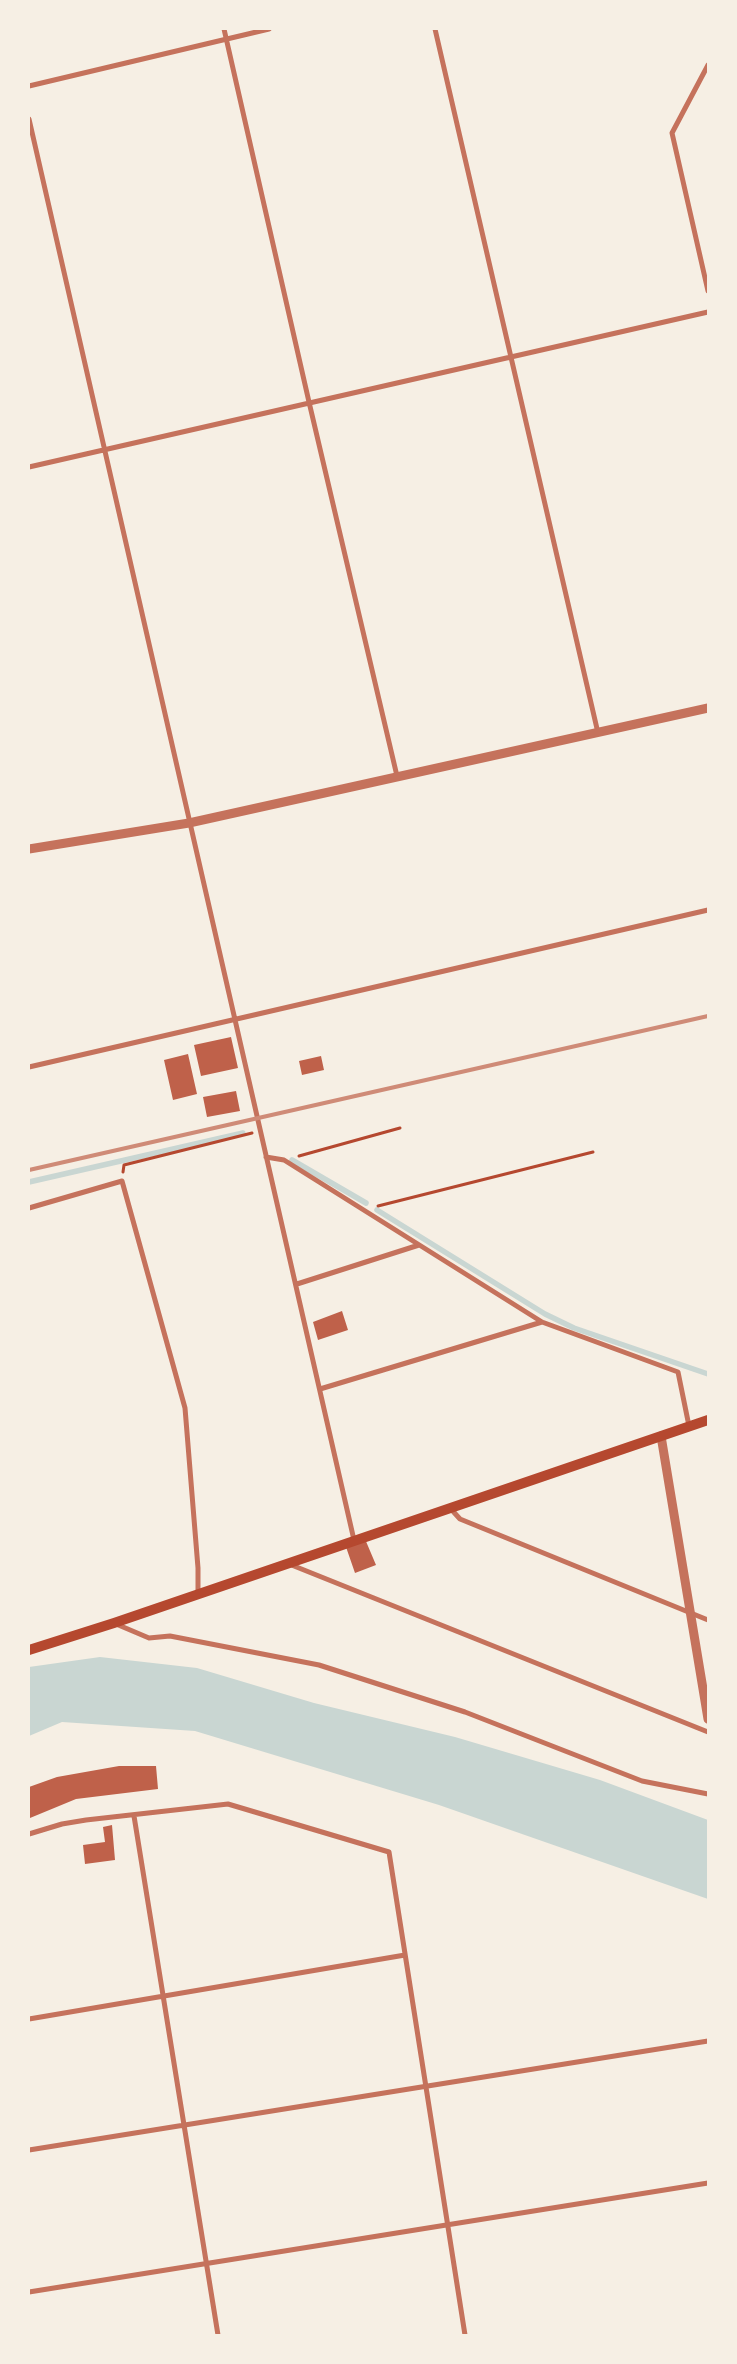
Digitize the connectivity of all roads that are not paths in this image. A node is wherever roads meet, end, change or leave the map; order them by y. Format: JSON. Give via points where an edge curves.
{"nodes":[{"id":1,"x":224,"y":29,"type":"edge"},
{"id":2,"x":269,"y":29,"type":"edge"},
{"id":3,"x":435,"y":29,"type":"edge"},
{"id":4,"x":227,"y":38,"type":"junction"},
{"id":5,"x":708,"y":65,"type":"edge"},
{"id":6,"x":29,"y":86,"type":"edge"},
{"id":7,"x":29,"y":120,"type":"edge"},
{"id":8,"x":708,"y":291,"type":"edge"},
{"id":9,"x":708,"y":312,"type":"edge"},
{"id":10,"x":511,"y":356,"type":"junction"},
{"id":11,"x":309,"y":402,"type":"junction"},
{"id":12,"x":104,"y":449,"type":"junction"},
{"id":13,"x":29,"y":466,"type":"edge"},
{"id":14,"x":708,"y":708,"type":"edge"},
{"id":15,"x":598,"y":733,"type":"junction"},
{"id":16,"x":397,"y":776,"type":"junction"},
{"id":17,"x":190,"y":823,"type":"junction"},
{"id":18,"x":29,"y":849,"type":"edge"},
{"id":19,"x":708,"y":910,"type":"edge"},
{"id":20,"x":235,"y":1021,"type":"junction"},
{"id":21,"x":29,"y":1067,"type":"edge"},
{"id":22,"x":266,"y":1157,"type":"junction"},
{"id":23,"x":29,"y":1208,"type":"edge"},
{"id":24,"x":419,"y":1245,"type":"junction"},
{"id":25,"x":296,"y":1284,"type":"junction"},
{"id":26,"x":542,"y":1322,"type":"junction"},
{"id":27,"x":320,"y":1389,"type":"junction"},
{"id":28,"x":708,"y":1420,"type":"edge"},
{"id":29,"x":689,"y":1426,"type":"junction"},
{"id":30,"x":661,"y":1436,"type":"junction"},
{"id":31,"x":449,"y":1508,"type":"junction"},
{"id":32,"x":354,"y":1540,"type":"junction"},
{"id":33,"x":288,"y":1564,"type":"junction"},
{"id":34,"x":198,"y":1593,"type":"junction"},
{"id":35,"x":692,"y":1613,"type":"junction"},
{"id":36,"x":708,"y":1620,"type":"edge"},
{"id":37,"x":114,"y":1623,"type":"junction"},
{"id":38,"x":29,"y":1650,"type":"edge"},
{"id":39,"x":708,"y":1719,"type":"edge"},
{"id":40,"x":708,"y":1732,"type":"edge"},
{"id":41,"x":708,"y":1794,"type":"edge"},
{"id":42,"x":134,"y":1816,"type":"junction"},
{"id":43,"x":29,"y":1834,"type":"edge"},
{"id":44,"x":404,"y":1955,"type":"junction"},
{"id":45,"x":163,"y":1997,"type":"junction"},
{"id":46,"x":29,"y":2019,"type":"edge"},
{"id":47,"x":708,"y":2041,"type":"edge"},
{"id":48,"x":424,"y":2086,"type":"junction"},
{"id":49,"x":186,"y":2125,"type":"junction"},
{"id":50,"x":29,"y":2150,"type":"edge"},
{"id":51,"x":708,"y":2182,"type":"edge"},
{"id":52,"x":447,"y":2224,"type":"junction"},
{"id":53,"x":207,"y":2263,"type":"junction"},
{"id":54,"x":29,"y":2292,"type":"edge"},
{"id":55,"x":218,"y":2335,"type":"edge"},
{"id":56,"x":465,"y":2335,"type":"edge"}],
"edges":[{"from":1,"to":4,"type":"street"},
{"from":2,"to":4,"type":"street"},
{"from":3,"to":10,"type":"street"},
{"from":4,"to":6,"type":"street"},
{"from":4,"to":11,"type":"street"},
{"from":5,"to":8,"type":"street","via":[[672,133]]},
{"from":7,"to":12,"type":"street"},
{"from":9,"to":10,"type":"street"},
{"from":10,"to":11,"type":"street"},
{"from":10,"to":15,"type":"street"},
{"from":11,"to":12,"type":"street"},
{"from":11,"to":16,"type":"street"},
{"from":12,"to":13,"type":"street"},
{"from":12,"to":17,"type":"street"},
{"from":14,"to":15,"type":"street"},
{"from":15,"to":16,"type":"street"},
{"from":16,"to":17,"type":"street"},
{"from":17,"to":18,"type":"street"},
{"from":17,"to":20,"type":"street"},
{"from":19,"to":20,"type":"street"},
{"from":20,"to":21,"type":"street"},
{"from":20,"to":22,"type":"street"},
{"from":22,"to":24,"type":"street","via":[[284,1160]]},
{"from":22,"to":25,"type":"street"},
{"from":23,"to":34,"type":"street","via":[[122,1180],[185,1408]]},
{"from":24,"to":25,"type":"street"},
{"from":24,"to":26,"type":"street"},
{"from":25,"to":27,"type":"street"},
{"from":26,"to":27,"type":"street"},
{"from":26,"to":29,"type":"street","via":[[678,1372]]},
{"from":27,"to":32,"type":"street"},
{"from":28,"to":29,"type":"main road"},
{"from":29,"to":30,"type":"main road"},
{"from":30,"to":31,"type":"main road"},
{"from":30,"to":35,"type":"street"},
{"from":31,"to":32,"type":"main road"},
{"from":31,"to":35,"type":"street","via":[[460,1519]]},
{"from":32,"to":33,"type":"main road"},
{"from":33,"to":34,"type":"main road"},
{"from":33,"to":40,"type":"street"},
{"from":34,"to":37,"type":"main road"},
{"from":35,"to":36,"type":"street"},
{"from":35,"to":39,"type":"street"},
{"from":37,"to":38,"type":"main road"},
{"from":37,"to":41,"type":"street","via":[[148,1638],[170,1636],[318,1665],[466,1712],[642,1781]]},
{"from":42,"to":43,"type":"street","via":[[62,1824]]},
{"from":42,"to":44,"type":"street","via":[[228,1804],[389,1852]]},
{"from":42,"to":45,"type":"street"},
{"from":44,"to":45,"type":"street"},
{"from":44,"to":48,"type":"street"},
{"from":45,"to":46,"type":"street"},
{"from":45,"to":49,"type":"street"},
{"from":47,"to":48,"type":"street"},
{"from":48,"to":49,"type":"street"},
{"from":48,"to":52,"type":"street"},
{"from":49,"to":50,"type":"street"},
{"from":49,"to":53,"type":"street"},
{"from":51,"to":52,"type":"street"},
{"from":52,"to":53,"type":"street"},
{"from":52,"to":56,"type":"street"},
{"from":53,"to":54,"type":"street"},
{"from":53,"to":55,"type":"street"}]}
